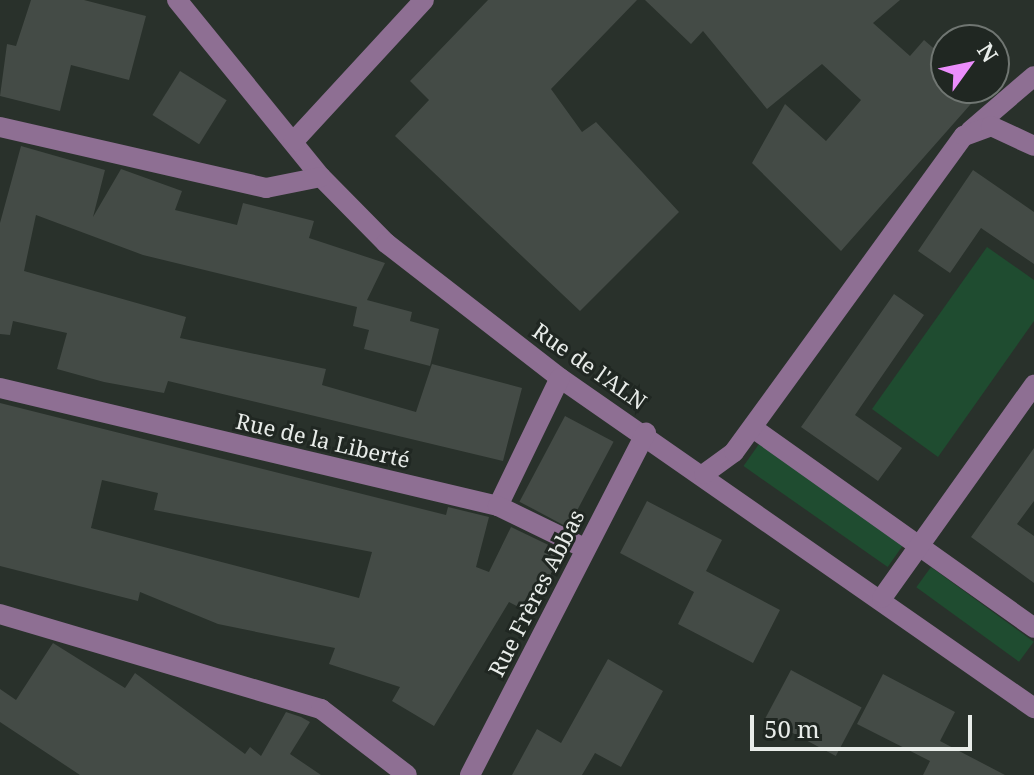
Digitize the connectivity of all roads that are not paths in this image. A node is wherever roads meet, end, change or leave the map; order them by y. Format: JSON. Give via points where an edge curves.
{"nodes":[{"id":1,"x":177,"y":0,"type":"edge"},
{"id":2,"x":424,"y":0,"type":"edge"},
{"id":3,"x":195,"y":8,"type":"edge"},
{"id":4,"x":1034,"y":76,"type":"edge"},
{"id":5,"x":0,"y":127,"type":"edge"},
{"id":6,"x":964,"y":136,"type":"junction"},
{"id":7,"x":293,"y":142,"type":"junction"},
{"id":8,"x":1034,"y":146,"type":"edge"},
{"id":9,"x":321,"y":177,"type":"junction"},
{"id":10,"x":560,"y":378,"type":"junction"},
{"id":11,"x":1034,"y":385,"type":"edge"},
{"id":12,"x":0,"y":388,"type":"edge"},
{"id":13,"x":753,"y":428,"type":"junction"},
{"id":14,"x":646,"y":433,"type":"junction"},
{"id":15,"x":704,"y":474,"type":"junction"},
{"id":16,"x":498,"y":506,"type":"junction"},
{"id":17,"x":919,"y":546,"type":"junction"},
{"id":18,"x":584,"y":548,"type":"junction"},
{"id":19,"x":882,"y":598,"type":"junction"},
{"id":20,"x":0,"y":614,"type":"edge"},
{"id":21,"x":1034,"y":628,"type":"edge"},
{"id":22,"x":1034,"y":708,"type":"edge"},
{"id":23,"x":407,"y":775,"type":"edge"},
{"id":24,"x":470,"y":775,"type":"edge"}],
"edges":[{"from":1,"to":3,"type":"street","name":"Rue de l'ALN"},
{"from":2,"to":7,"type":"street"},
{"from":3,"to":7,"type":"street","name":"Rue de l'ALN"},
{"from":4,"to":6,"type":"street"},
{"from":5,"to":9,"type":"street","via":[[266,188]]},
{"from":6,"to":8,"type":"street","via":[[991,126]]},
{"from":6,"to":13,"type":"street"},
{"from":7,"to":9,"type":"street","name":"Rue de l'ALN"},
{"from":9,"to":10,"type":"street","name":"Rue de l'ALN","via":[[386,243]]},
{"from":10,"to":14,"type":"street","name":"Rue de l'ALN"},
{"from":10,"to":16,"type":"street"},
{"from":11,"to":17,"type":"street"},
{"from":12,"to":16,"type":"street","name":"Rue de la Liberté"},
{"from":13,"to":15,"type":"street"},
{"from":13,"to":17,"type":"street"},
{"from":14,"to":15,"type":"street","name":"Rue de l'ALN"},
{"from":14,"to":18,"type":"street","name":"Rue Frères Abbas"},
{"from":15,"to":19,"type":"street","name":"Rue de l'ALN"},
{"from":16,"to":18,"type":"street","name":"Rue de la Liberté"},
{"from":17,"to":19,"type":"street"},
{"from":17,"to":21,"type":"street"},
{"from":18,"to":24,"type":"street","name":"Rue Frères Abbas"},
{"from":19,"to":22,"type":"street","name":"Rue de l'ALN"},
{"from":20,"to":23,"type":"street","via":[[321,709]]}]}
